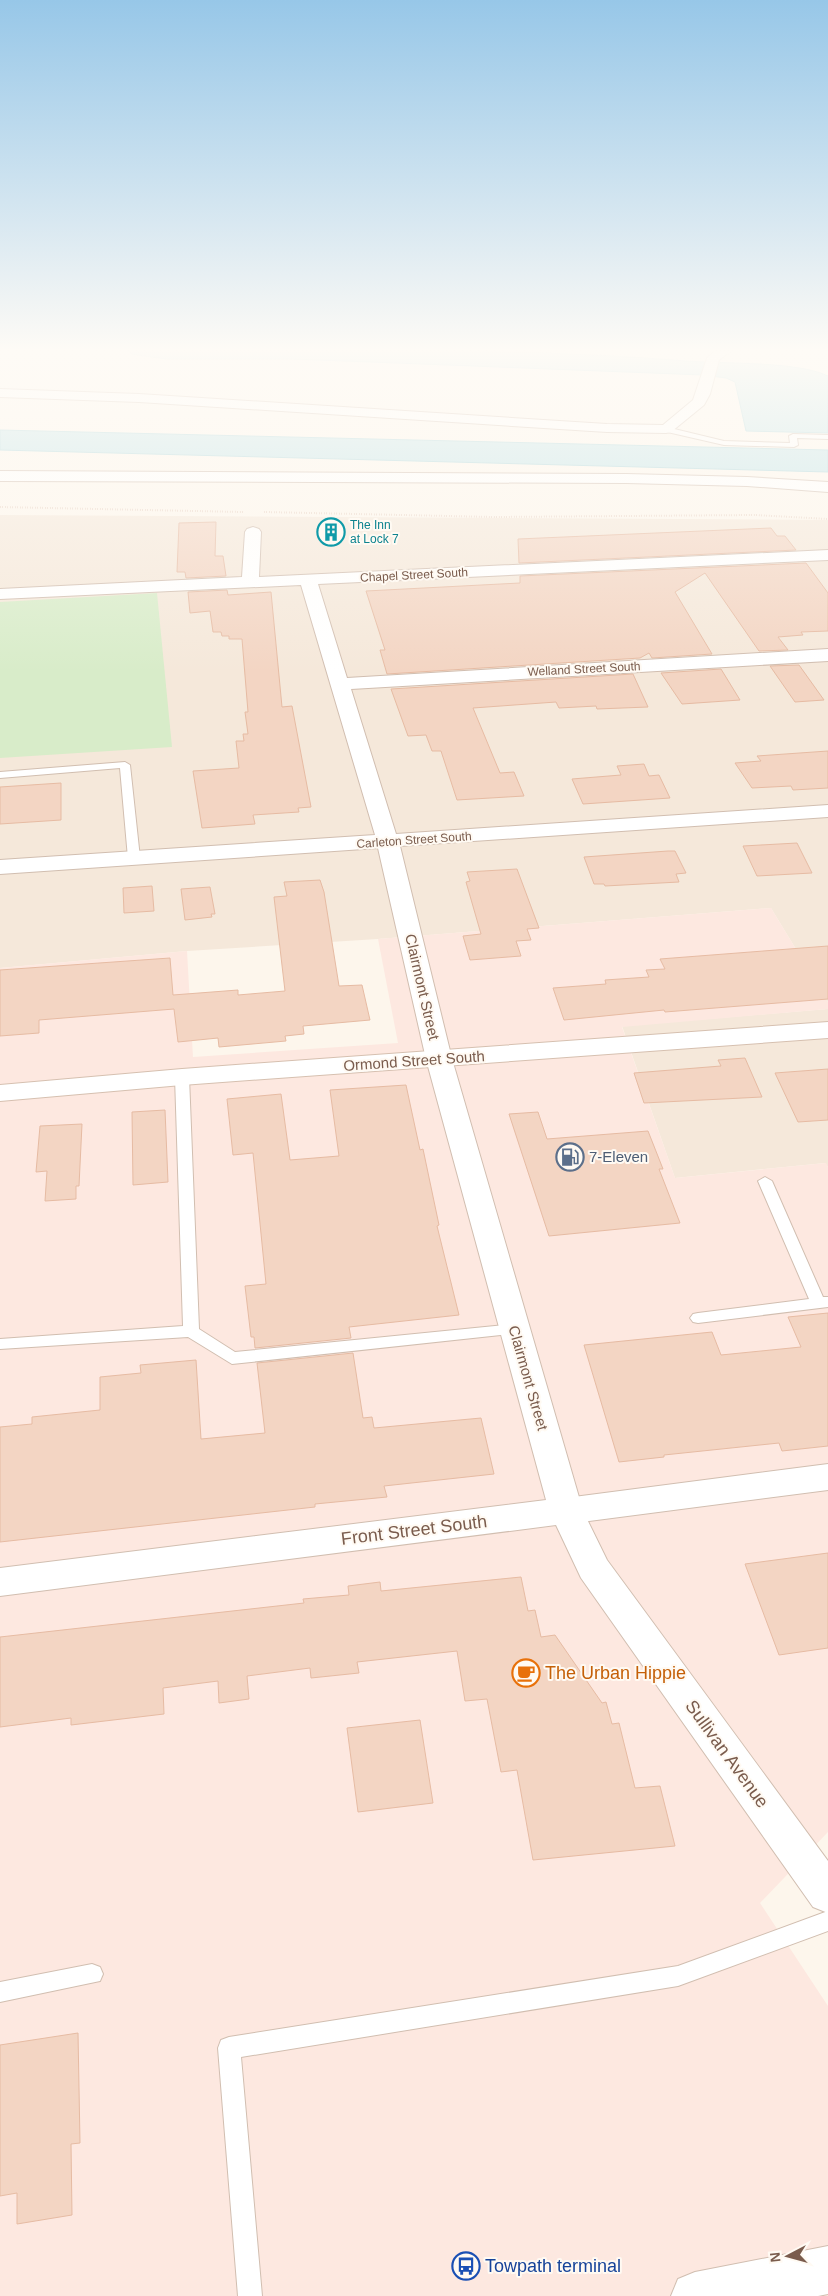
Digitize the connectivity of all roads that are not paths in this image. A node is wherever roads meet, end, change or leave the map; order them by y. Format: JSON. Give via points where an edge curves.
{"nodes":[{"id":1,"x":0,"y":476,"type":"edge"},
{"id":2,"x":828,"y":487,"type":"edge"},
{"id":3,"x":253,"y":532,"type":"dead end"},
{"id":4,"x":828,"y":555,"type":"edge"},
{"id":5,"x":308,"y":580,"type":"junction"},
{"id":6,"x":250,"y":583,"type":"junction"},
{"id":7,"x":0,"y":594,"type":"edge"},
{"id":8,"x":828,"y":655,"type":"edge"},
{"id":9,"x":340,"y":684,"type":"junction"},
{"id":10,"x":0,"y":774,"type":"edge"},
{"id":11,"x":828,"y":811,"type":"edge"},
{"id":12,"x":388,"y":842,"type":"junction"},
{"id":13,"x":134,"y":858,"type":"junction"},
{"id":14,"x":0,"y":867,"type":"edge"},
{"id":15,"x":828,"y":1030,"type":"edge"},
{"id":16,"x":439,"y":1059,"type":"junction"},
{"id":17,"x":182,"y":1077,"type":"junction"},
{"id":18,"x":0,"y":1093,"type":"edge"},
{"id":19,"x":765,"y":1181,"type":"dead end"},
{"id":20,"x":823,"y":1302,"type":"edge"},
{"id":21,"x":698,"y":1318,"type":"dead end"},
{"id":22,"x":514,"y":1330,"type":"junction"},
{"id":23,"x":191,"y":1331,"type":"junction"},
{"id":24,"x":0,"y":1344,"type":"edge"},
{"id":25,"x":828,"y":1477,"type":"edge"},
{"id":26,"x":566,"y":1511,"type":"junction"},
{"id":27,"x":0,"y":1582,"type":"edge"},
{"id":28,"x":828,"y":1894,"type":"edge"},
{"id":29,"x":828,"y":1921,"type":"edge"},
{"id":30,"x":92,"y":1974,"type":"dead end"},
{"id":31,"x":0,"y":1992,"type":"edge"},
{"id":32,"x":807,"y":2281,"type":"edge"},
{"id":33,"x":250,"y":2296,"type":"edge"},
{"id":34,"x":695,"y":2296,"type":"edge"}],
"edges":[{"from":1,"to":2,"type":"street","via":[[678,480]]},
{"from":3,"to":6,"type":"street"},
{"from":4,"to":5,"type":"street","name":"Chapel Street South"},
{"from":5,"to":6,"type":"street","name":"Chapel Street South"},
{"from":5,"to":9,"type":"street","name":"Clairmont Street"},
{"from":6,"to":7,"type":"street","name":"Chapel Street South"},
{"from":8,"to":9,"type":"street","name":"Welland Street South"},
{"from":9,"to":12,"type":"street","name":"Clairmont Street"},
{"from":10,"to":13,"type":"lane","via":[[125,765]]},
{"from":11,"to":12,"type":"street","name":"Carleton Street South"},
{"from":12,"to":13,"type":"street","name":"Carleton Street South"},
{"from":12,"to":16,"type":"street","name":"Clairmont Street"},
{"from":13,"to":14,"type":"street","name":"Carleton Street South"},
{"from":15,"to":16,"type":"street","name":"Ormond Street South"},
{"from":16,"to":17,"type":"street","name":"Ormond Street South"},
{"from":16,"to":22,"type":"street","name":"Clairmont Street"},
{"from":17,"to":18,"type":"street","name":"Ormond Street South"},
{"from":17,"to":23,"type":"lane"},
{"from":19,"to":20,"type":"lane"},
{"from":20,"to":21,"type":"lane"},
{"from":22,"to":23,"type":"lane","via":[[232,1358]]},
{"from":22,"to":26,"type":"street","name":"Clairmont Street"},
{"from":23,"to":24,"type":"lane"},
{"from":25,"to":26,"type":"street","name":"Front Street South"},
{"from":26,"to":27,"type":"street","name":"Front Street South"},
{"from":26,"to":28,"type":"street","name":"Sullivan Avenue","via":[[593,1568]]},
{"from":29,"to":33,"type":"lane","via":[[678,1976],[229,2048]]},
{"from":30,"to":31,"type":"lane"},
{"from":32,"to":34,"type":"street"}]}
